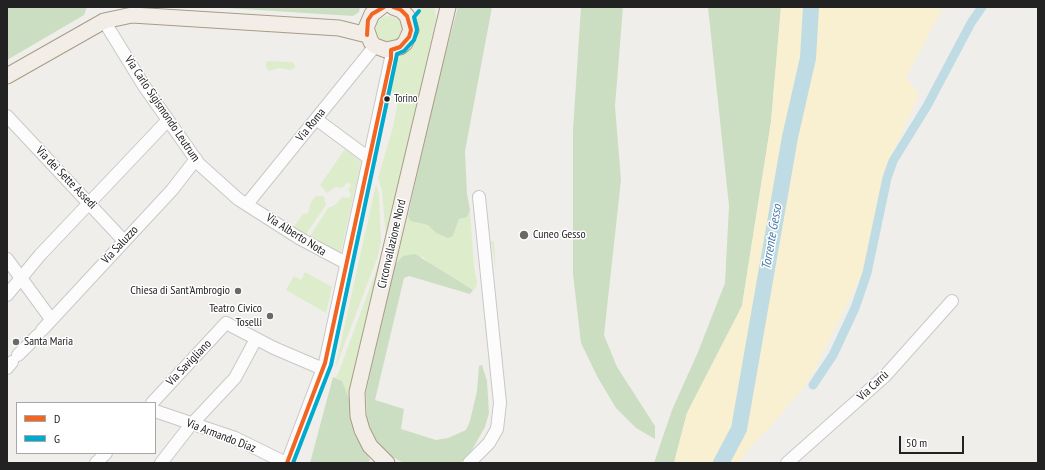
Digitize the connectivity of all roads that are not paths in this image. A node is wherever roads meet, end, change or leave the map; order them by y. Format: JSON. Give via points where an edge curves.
{"nodes":[{"id":1,"x":393,"y":7,"type":"edge"},
{"id":2,"x":444,"y":11,"type":"edge"},
{"id":3,"x":410,"y":12,"type":"edge"},
{"id":4,"x":375,"y":19,"type":"edge"},
{"id":5,"x":104,"y":21,"type":"junction"},
{"id":6,"x":391,"y":50,"type":"junction"},
{"id":7,"x":7,"y":76,"type":"edge"},
{"id":8,"x":7,"y":116,"type":"edge"},
{"id":9,"x":316,"y":119,"type":"junction"},
{"id":10,"x":168,"y":120,"type":"junction"},
{"id":11,"x":196,"y":159,"type":"junction"},
{"id":12,"x":370,"y":159,"type":"junction"},
{"id":13,"x":479,"y":197,"type":"dead end"},
{"id":14,"x":90,"y":203,"type":"junction"},
{"id":15,"x":247,"y":204,"type":"junction"},
{"id":16,"x":124,"y":241,"type":"junction"},
{"id":17,"x":7,"y":259,"type":"edge"},
{"id":18,"x":346,"y":264,"type":"junction"},
{"id":19,"x":21,"y":276,"type":"junction"},
{"id":20,"x":7,"y":296,"type":"edge"},
{"id":21,"x":952,"y":301,"type":"dead end"},
{"id":22,"x":51,"y":320,"type":"junction"},
{"id":23,"x":256,"y":339,"type":"junction"},
{"id":24,"x":12,"y":362,"type":"edge"},
{"id":25,"x":323,"y":369,"type":"junction"},
{"id":26,"x":153,"y":402,"type":"edge"},
{"id":27,"x":156,"y":412,"type":"edge"},
{"id":28,"x":192,"y":424,"type":"junction"},
{"id":29,"x":105,"y":454,"type":"edge"},
{"id":30,"x":96,"y":463,"type":"edge"},
{"id":31,"x":160,"y":463,"type":"edge"},
{"id":32,"x":286,"y":463,"type":"edge"},
{"id":33,"x":387,"y":463,"type":"edge"},
{"id":34,"x":469,"y":463,"type":"edge"},
{"id":35,"x":787,"y":463,"type":"edge"}],
"edges":[{"from":1,"to":3,"type":"main road"},
{"from":2,"to":33,"type":"main road","name":"Circonvallazione Nord","via":[[357,392],[358,416],[362,430],[370,446]]},
{"from":3,"to":6,"type":"main road","via":[[409,37],[400,47]]},
{"from":4,"to":5,"type":"main road","via":[[339,28],[146,15],[120,16]]},
{"from":4,"to":6,"type":"main road"},
{"from":4,"to":9,"type":"street","name":"Via Roma"},
{"from":5,"to":7,"type":"main road"},
{"from":5,"to":10,"type":"street","name":"Via Carlo Sigismondo Leutrum"},
{"from":6,"to":12,"type":"street"},
{"from":8,"to":14,"type":"street","name":"Via dei Sette Assedi"},
{"from":9,"to":12,"type":"street"},
{"from":9,"to":15,"type":"street","name":"Via Roma"},
{"from":10,"to":11,"type":"street","name":"Via Carlo Sigismondo Leutrum"},
{"from":10,"to":14,"type":"street"},
{"from":11,"to":15,"type":"street","name":"Via Carlo Sigismondo Leutrum","via":[[233,195]]},
{"from":11,"to":16,"type":"street","name":"Via Saluzzo","via":[[172,190]]},
{"from":12,"to":18,"type":"street"},
{"from":13,"to":34,"type":"street","via":[[489,311],[499,380],[500,415],[489,443]]},
{"from":14,"to":16,"type":"street","name":"Via dei Sette Assedi"},
{"from":14,"to":19,"type":"street"},
{"from":15,"to":18,"type":"street","name":"Via Alberto Nota","via":[[299,238]]},
{"from":16,"to":22,"type":"street","name":"Via Saluzzo"},
{"from":17,"to":19,"type":"street"},
{"from":18,"to":25,"type":"street"},
{"from":19,"to":20,"type":"street"},
{"from":19,"to":22,"type":"street","via":[[24,284]]},
{"from":21,"to":35,"type":"street","name":"Via Carrù","via":[[885,376]]},
{"from":22,"to":24,"type":"street","name":"Via Saluzzo"},
{"from":23,"to":25,"type":"street"},
{"from":23,"to":26,"type":"street","name":"Via Savigliano","via":[[226,323]]},
{"from":23,"to":28,"type":"street","via":[[232,382]]},
{"from":25,"to":32,"type":"street"},
{"from":27,"to":28,"type":"street","name":"Via Armando Diaz"},
{"from":28,"to":31,"type":"street"},
{"from":28,"to":32,"type":"street","name":"Via Armando Diaz","via":[[235,438]]},
{"from":29,"to":30,"type":"street"}]}
